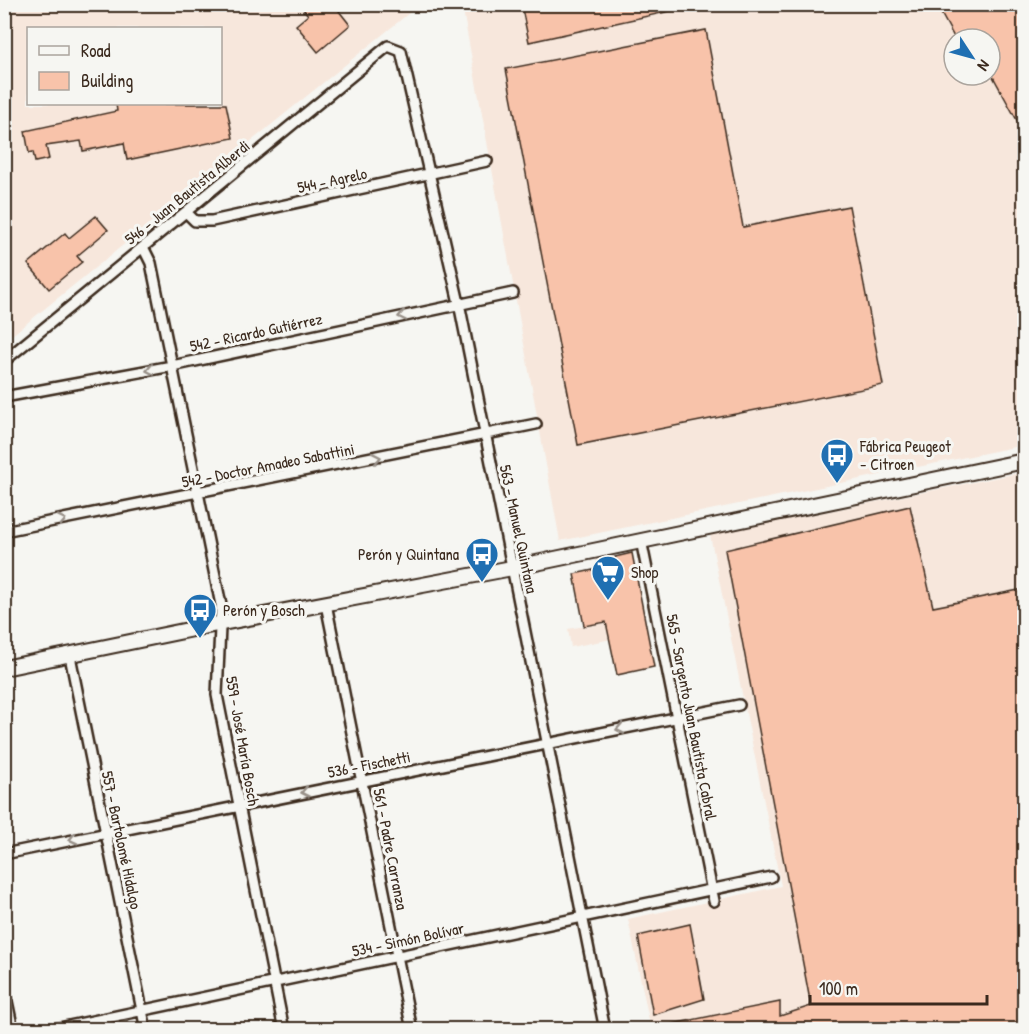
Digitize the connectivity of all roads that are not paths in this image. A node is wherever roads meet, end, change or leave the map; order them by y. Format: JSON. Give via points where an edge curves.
{"nodes":[{"id":1,"x":388,"y":46,"type":"joint"},
{"id":2,"x":488,"y":161,"type":"dead end"},
{"id":3,"x":429,"y":174,"type":"junction"},
{"id":4,"x":186,"y":212,"type":"junction"},
{"id":5,"x":143,"y":247,"type":"junction"},
{"id":6,"x":513,"y":294,"type":"dead end"},
{"id":7,"x":459,"y":303,"type":"junction"},
{"id":8,"x":4,"y":361,"type":"edge"},
{"id":9,"x":171,"y":366,"type":"junction"},
{"id":10,"x":4,"y":397,"type":"edge"},
{"id":11,"x":536,"y":424,"type":"dead end"},
{"id":12,"x":485,"y":436,"type":"junction"},
{"id":13,"x":1024,"y":461,"type":"edge"},
{"id":14,"x":196,"y":495,"type":"junction"},
{"id":15,"x":4,"y":531,"type":"edge"},
{"id":16,"x":641,"y":540,"type":"junction"},
{"id":17,"x":512,"y":568,"type":"junction"},
{"id":18,"x":326,"y":604,"type":"junction"},
{"id":19,"x":222,"y":623,"type":"junction"},
{"id":20,"x":70,"y":656,"type":"junction"},
{"id":21,"x":4,"y":668,"type":"edge"},
{"id":22,"x":739,"y":705,"type":"dead end"},
{"id":23,"x":677,"y":717,"type":"junction"},
{"id":24,"x":547,"y":743,"type":"junction"},
{"id":25,"x":362,"y":781,"type":"junction"},
{"id":26,"x":238,"y":806,"type":"junction"},
{"id":27,"x":104,"y":831,"type":"junction"},
{"id":28,"x":4,"y":854,"type":"edge"},
{"id":29,"x":771,"y":877,"type":"dead end"},
{"id":30,"x":712,"y":889,"type":"junction"},
{"id":31,"x":714,"y":900,"type":"dead end"},
{"id":32,"x":582,"y":919,"type":"junction"},
{"id":33,"x":397,"y":957,"type":"junction"},
{"id":34,"x":275,"y":982,"type":"junction"},
{"id":35,"x":4,"y":987,"type":"edge"},
{"id":36,"x":142,"y":1010,"type":"junction"},
{"id":37,"x":14,"y":1029,"type":"edge"},
{"id":38,"x":50,"y":1029,"type":"edge"},
{"id":39,"x":146,"y":1029,"type":"edge"},
{"id":40,"x":284,"y":1029,"type":"edge"},
{"id":41,"x":412,"y":1029,"type":"edge"},
{"id":42,"x":605,"y":1029,"type":"edge"}],
"edges":[{"from":1,"to":3,"type":"street","name":"563 - Manuel Quintana","via":[[396,47],[404,56]]},
{"from":1,"to":4,"type":"street","name":"546 - Juan Bautista Alberdi"},
{"from":2,"to":3,"type":"street","name":"544 - Agrelo"},
{"from":3,"to":4,"type":"street","name":"544 - Agrelo","via":[[212,221],[195,221]]},
{"from":3,"to":7,"type":"street","name":"563 - Manuel Quintana"},
{"from":4,"to":5,"type":"street","name":"546 - Juan Bautista Alberdi"},
{"from":5,"to":8,"type":"street","name":"546 - Juan Bautista Alberdi"},
{"from":5,"to":9,"type":"street","name":"559 - José María Bosch","via":[[151,263]]},
{"from":6,"to":7,"type":"street","name":"542 - Ricardo Gutiérrez"},
{"from":7,"to":9,"type":"street","name":"542 - Ricardo Gutiérrez","one_way":true},
{"from":7,"to":12,"type":"street","name":"563 - Manuel Quintana"},
{"from":9,"to":10,"type":"street","name":"542 - Ricardo Gutiérrez","one_way":true},
{"from":9,"to":14,"type":"street","name":"559 - José María Bosch"},
{"from":11,"to":12,"type":"street","name":"542 - Doctor Amadeo Sabattini"},
{"from":14,"to":12,"type":"street","name":"542 - Doctor Amadeo Sabattini","one_way":true},
{"from":12,"to":17,"type":"street","name":"563 - Manuel Quintana"},
{"from":13,"to":16,"type":"street"},
{"from":15,"to":14,"type":"street","name":"542 - Doctor Amadeo Sabattini","one_way":true},
{"from":14,"to":19,"type":"street","name":"559 - José María Bosch"},
{"from":16,"to":17,"type":"street"},
{"from":16,"to":23,"type":"street","name":"565 - Sargento Juan Bautista Cabral"},
{"from":17,"to":18,"type":"street"},
{"from":17,"to":24,"type":"street","name":"563 - Manuel Quintana"},
{"from":18,"to":19,"type":"street"},
{"from":18,"to":25,"type":"street","name":"561 - Padre Carranza"},
{"from":19,"to":20,"type":"street"},
{"from":19,"to":26,"type":"street","name":"559 - José María Bosch","via":[[215,687]]},
{"from":20,"to":21,"type":"street"},
{"from":20,"to":27,"type":"street","name":"557 - Bartolomé Hidalgo"},
{"from":22,"to":23,"type":"street","name":"536 - Fischetti"},
{"from":23,"to":24,"type":"street","name":"536 - Fischetti","one_way":true},
{"from":23,"to":30,"type":"street","name":"565 - Sargento Juan Bautista Cabral"},
{"from":24,"to":25,"type":"street","name":"536 - Fischetti"},
{"from":24,"to":32,"type":"street","name":"563 - Manuel Quintana"},
{"from":25,"to":26,"type":"street","name":"536 - Fischetti","one_way":true},
{"from":25,"to":33,"type":"street","name":"561 - Padre Carranza"},
{"from":26,"to":27,"type":"street","name":"536 - Fischetti"},
{"from":26,"to":34,"type":"street","name":"559 - José María Bosch"},
{"from":27,"to":28,"type":"street","name":"536 - Fischetti","one_way":true},
{"from":27,"to":36,"type":"street","name":"557 - Bartolomé Hidalgo"},
{"from":29,"to":30,"type":"street","name":"534 - Simón Bolívar"},
{"from":30,"to":31,"type":"street","name":"565 - Sargento Juan Bautista Cabral"},
{"from":30,"to":32,"type":"street","name":"534 - Simón Bolívar"},
{"from":32,"to":33,"type":"street","name":"534 - Simón Bolívar"},
{"from":32,"to":42,"type":"street","name":"563 - Manuel Quintana"},
{"from":33,"to":34,"type":"street","name":"534 - Simón Bolívar"},
{"from":33,"to":41,"type":"street","name":"561 - Padre Carranza"},
{"from":34,"to":36,"type":"street","name":"534 - Simón Bolívar"},
{"from":34,"to":40,"type":"street","name":"559 - José María Bosch"},
{"from":35,"to":37,"type":"street"},
{"from":36,"to":38,"type":"street","name":"534 - Simón Bolívar"},
{"from":36,"to":39,"type":"street","name":"557 - Bartolomé Hidalgo"}]}
